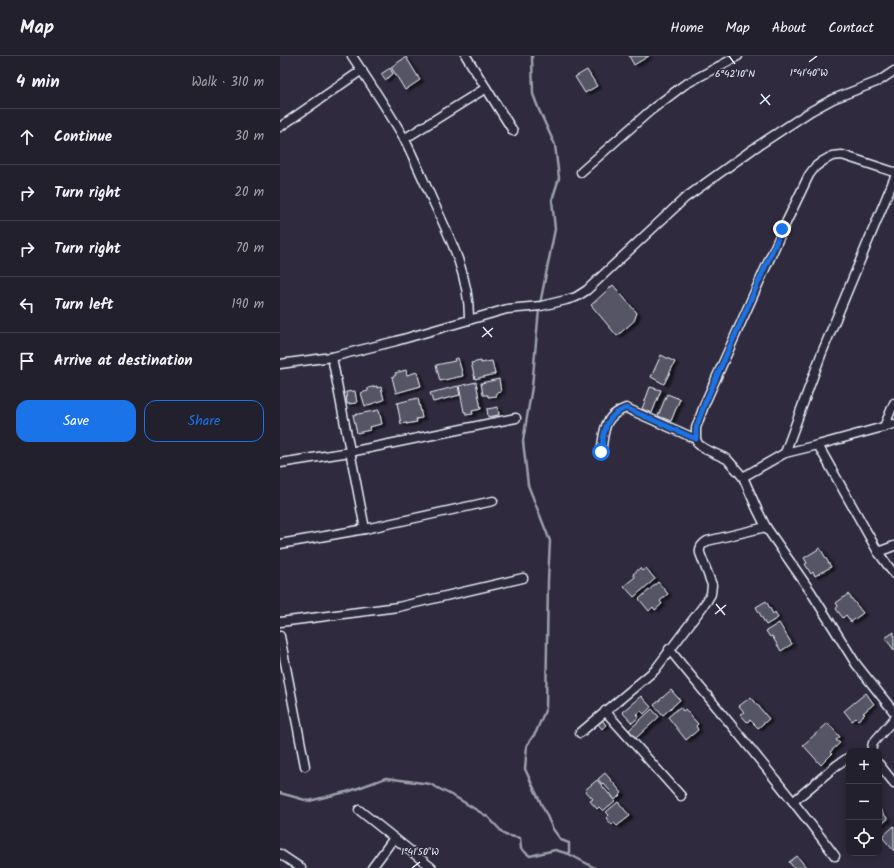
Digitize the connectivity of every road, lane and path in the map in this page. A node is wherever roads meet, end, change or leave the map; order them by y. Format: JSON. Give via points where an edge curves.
{"nodes":[{"id":1,"x":352,"y":56,"type":"edge"},
{"id":2,"x":466,"y":56,"type":"edge"},
{"id":3,"x":738,"y":56,"type":"edge"},
{"id":4,"x":362,"y":70,"type":"junction"},
{"id":5,"x":894,"y":71,"type":"edge"},
{"id":6,"x":486,"y":88,"type":"junction"},
{"id":7,"x":280,"y":127,"type":"edge"},
{"id":8,"x":513,"y":131,"type":"dead end"},
{"id":9,"x":404,"y":139,"type":"junction"},
{"id":10,"x":581,"y":172,"type":"dead end"},
{"id":11,"x":894,"y":172,"type":"edge"},
{"id":12,"x":894,"y":179,"type":"edge"},
{"id":13,"x":469,"y":320,"type":"junction"},
{"id":14,"x":332,"y":357,"type":"junction"},
{"id":15,"x":280,"y":364,"type":"edge"},
{"id":16,"x":894,"y":403,"type":"edge"},
{"id":17,"x":516,"y":418,"type":"dead end"},
{"id":18,"x":894,"y":424,"type":"edge"},
{"id":19,"x":884,"y":427,"type":"junction"},
{"id":20,"x":696,"y":439,"type":"junction"},
{"id":21,"x":818,"y":445,"type":"junction"},
{"id":22,"x":350,"y":452,"type":"junction"},
{"id":23,"x":601,"y":452,"type":"dead end"},
{"id":24,"x":785,"y":453,"type":"junction"},
{"id":25,"x":280,"y":463,"type":"edge"},
{"id":26,"x":743,"y":477,"type":"junction"},
{"id":27,"x":493,"y":501,"type":"dead end"},
{"id":28,"x":766,"y":527,"type":"junction"},
{"id":29,"x":365,"y":529,"type":"junction"},
{"id":30,"x":280,"y":544,"type":"edge"},
{"id":31,"x":894,"y":546,"type":"edge"},
{"id":32,"x":878,"y":552,"type":"junction"},
{"id":33,"x":894,"y":574,"type":"edge"},
{"id":34,"x":523,"y":578,"type":"dead end"},
{"id":35,"x":280,"y":622,"type":"edge"},
{"id":36,"x":280,"y":636,"type":"edge"},
{"id":37,"x":670,"y":649,"type":"junction"},
{"id":38,"x":605,"y":711,"type":"junction"},
{"id":39,"x":894,"y":712,"type":"edge"},
{"id":40,"x":894,"y":719,"type":"edge"},
{"id":41,"x":580,"y":733,"type":"dead end"},
{"id":42,"x":870,"y":748,"type":"edge"},
{"id":43,"x":846,"y":759,"type":"edge"},
{"id":44,"x":305,"y":766,"type":"dead end"},
{"id":45,"x":882,"y":768,"type":"edge"},
{"id":46,"x":894,"y":783,"type":"edge"},
{"id":47,"x":681,"y":796,"type":"dead end"},
{"id":48,"x":794,"y":801,"type":"junction"},
{"id":49,"x":359,"y":810,"type":"dead end"},
{"id":50,"x":394,"y":838,"type":"junction"},
{"id":51,"x":280,"y":854,"type":"edge"},
{"id":52,"x":835,"y":856,"type":"dead end"},
{"id":53,"x":301,"y":868,"type":"edge"},
{"id":54,"x":372,"y":868,"type":"edge"},
{"id":55,"x":432,"y":868,"type":"edge"}],
"edges":[{"from":1,"to":4,"type":"street"},
{"from":2,"to":6,"type":"street"},
{"from":3,"to":10,"type":"street","via":[[684,85],[651,110]]},
{"from":4,"to":7,"type":"street"},
{"from":4,"to":9,"type":"street"},
{"from":5,"to":13,"type":"street","via":[[879,81],[833,99],[811,111],[759,145],[685,198],[587,290],[576,297],[539,306],[507,309]]},
{"from":6,"to":8,"type":"street"},
{"from":6,"to":9,"type":"street"},
{"from":9,"to":13,"type":"street","via":[[458,258],[470,306]]},
{"from":11,"to":20,"type":"street","via":[[842,154],[822,161],[809,175],[782,229],[705,403],[696,428]]},
{"from":12,"to":24,"type":"street","via":[[821,355]]},
{"from":13,"to":14,"type":"street"},
{"from":14,"to":15,"type":"street"},
{"from":14,"to":22,"type":"street"},
{"from":16,"to":19,"type":"street"},
{"from":17,"to":22,"type":"street"},
{"from":18,"to":19,"type":"street"},
{"from":19,"to":21,"type":"street"},
{"from":20,"to":23,"type":"street","via":[[626,408],[608,419]]},
{"from":20,"to":26,"type":"street","via":[[705,449],[727,459]]},
{"from":21,"to":24,"type":"street"},
{"from":21,"to":32,"type":"street"},
{"from":22,"to":25,"type":"street"},
{"from":22,"to":29,"type":"street"},
{"from":24,"to":26,"type":"street"},
{"from":26,"to":28,"type":"street"},
{"from":27,"to":29,"type":"street"},
{"from":28,"to":37,"type":"street","via":[[703,543],[700,553],[712,585],[711,594]]},
{"from":28,"to":39,"type":"street","via":[[856,664]]},
{"from":29,"to":30,"type":"street"},
{"from":31,"to":32,"type":"street"},
{"from":32,"to":33,"type":"street"},
{"from":34,"to":35,"type":"street","via":[[398,606]]},
{"from":36,"to":44,"type":"street"},
{"from":37,"to":38,"type":"street","via":[[655,670]]},
{"from":37,"to":48,"type":"street"},
{"from":38,"to":41,"type":"street"},
{"from":38,"to":47,"type":"street"},
{"from":40,"to":42,"type":"street"},
{"from":43,"to":48,"type":"street"},
{"from":45,"to":46,"type":"street"},
{"from":48,"to":52,"type":"street"},
{"from":49,"to":50,"type":"street"},
{"from":50,"to":54,"type":"street"},
{"from":50,"to":55,"type":"street"},
{"from":51,"to":53,"type":"street"}]}
